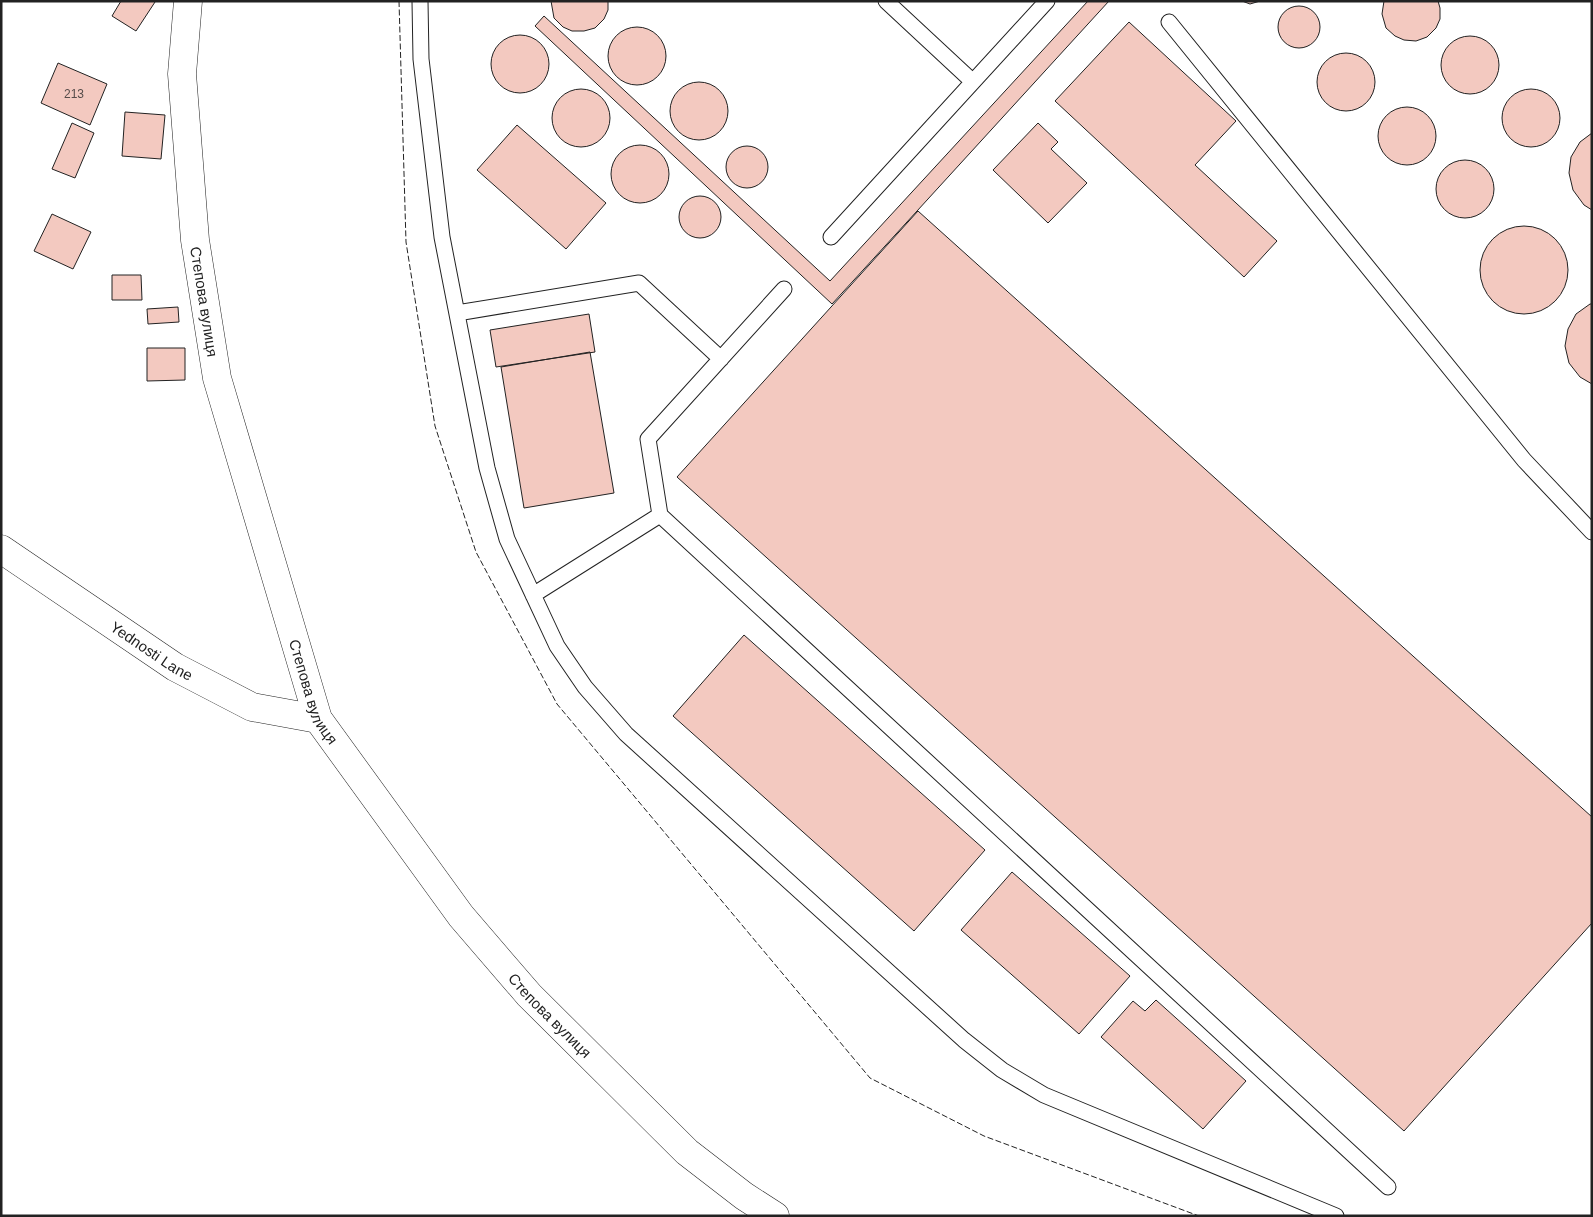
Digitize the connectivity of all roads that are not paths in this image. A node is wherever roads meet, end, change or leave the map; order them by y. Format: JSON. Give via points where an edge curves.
{"nodes":[{"id":1,"x":188,"y":1,"type":"edge"},
{"id":2,"x":420,"y":1,"type":"edge"},
{"id":3,"x":886,"y":1,"type":"edge"},
{"id":4,"x":1047,"y":1,"type":"edge"},
{"id":5,"x":1169,"y":22,"type":"dead end"},
{"id":6,"x":972,"y":81,"type":"junction"},
{"id":7,"x":831,"y":237,"type":"dead end"},
{"id":8,"x":784,"y":289,"type":"dead end"},
{"id":9,"x":457,"y":312,"type":"junction"},
{"id":10,"x":721,"y":359,"type":"junction"},
{"id":11,"x":660,"y":515,"type":"junction"},
{"id":12,"x":1592,"y":532,"type":"edge"},
{"id":13,"x":1,"y":549,"type":"edge"},
{"id":14,"x":533,"y":596,"type":"junction"},
{"id":15,"x":318,"y":719,"type":"junction"},
{"id":16,"x":1388,"y":1188,"type":"dead end"},
{"id":17,"x":775,"y":1216,"type":"edge"},
{"id":18,"x":1336,"y":1216,"type":"edge"}],
"edges":[{"from":1,"to":15,"type":"street","name":"Степова вулиця","via":[[182,74],[195,240],[217,378]]},
{"from":2,"to":9,"type":"lane","via":[[421,59],[433,168]]},
{"from":3,"to":6,"type":"lane"},
{"from":4,"to":6,"type":"lane"},
{"from":5,"to":12,"type":"lane","via":[[1524,460]]},
{"from":6,"to":7,"type":"lane"},
{"from":8,"to":10,"type":"lane"},
{"from":9,"to":10,"type":"lane","via":[[639,283]]},
{"from":9,"to":14,"type":"lane","via":[[487,468],[507,539]]},
{"from":10,"to":11,"type":"lane","via":[[648,439]]},
{"from":11,"to":14,"type":"lane"},
{"from":11,"to":16,"type":"lane"},
{"from":13,"to":15,"type":"street","name":"Yednosti Lane","via":[[176,667],[252,707]]},
{"from":14,"to":18,"type":"lane","via":[[557,646],[585,686],[626,734],[964,1040],[1002,1070],[1044,1095]]},
{"from":15,"to":17,"type":"street","name":"Степова вулиця","via":[[461,916],[529,995],[687,1152]]}]}
